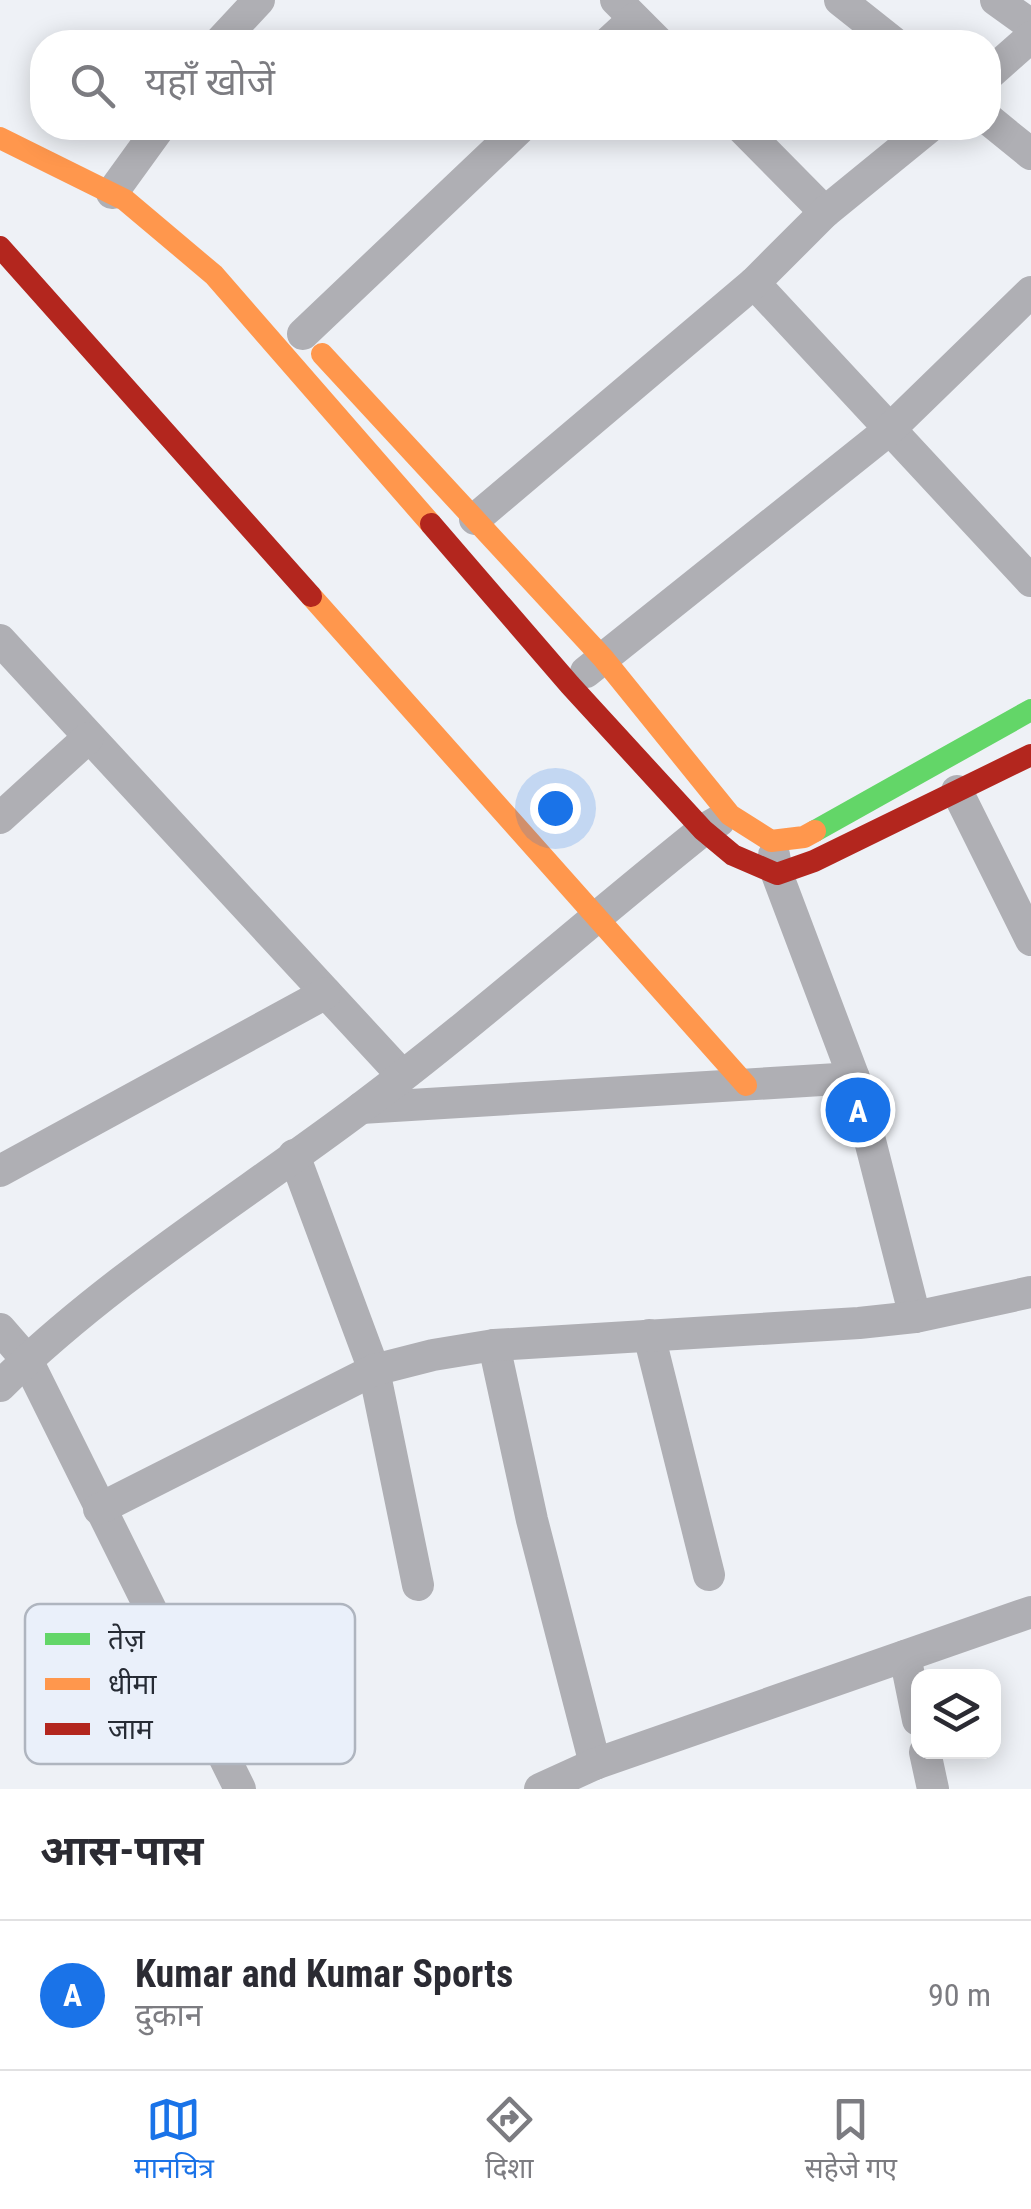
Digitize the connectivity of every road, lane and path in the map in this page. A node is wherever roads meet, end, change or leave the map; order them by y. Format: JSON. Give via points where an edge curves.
{"nodes":[{"id":1,"x":259,"y":0,"type":"edge"},
{"id":2,"x":840,"y":0,"type":"edge"},
{"id":3,"x":996,"y":0,"type":"edge"},
{"id":4,"x":625,"y":9,"type":"edge"},
{"id":5,"x":1031,"y":26,"type":"edge"},
{"id":6,"x":231,"y":30,"type":"edge"},
{"id":7,"x":646,"y":30,"type":"edge"},
{"id":8,"x":878,"y":30,"type":"edge"},
{"id":9,"x":1031,"y":36,"type":"edge"},
{"id":10,"x":1001,"y":63,"type":"edge"},
{"id":11,"x":1001,"y":130,"type":"edge"},
{"id":12,"x":0,"y":138,"type":"edge"},
{"id":13,"x":152,"y":140,"type":"edge"},
{"id":14,"x":507,"y":140,"type":"edge"},
{"id":15,"x":754,"y":140,"type":"edge"},
{"id":16,"x":913,"y":140,"type":"edge"},
{"id":17,"x":1031,"y":154,"type":"edge"},
{"id":18,"x":118,"y":196,"type":"junction"},
{"id":19,"x":170,"y":208,"type":"dead end"},
{"id":20,"x":826,"y":212,"type":"junction"},
{"id":21,"x":0,"y":246,"type":"edge"},
{"id":22,"x":754,"y":283,"type":"junction"},
{"id":23,"x":1031,"y":292,"type":"edge"},
{"id":24,"x":297,"y":327,"type":"joint"},
{"id":25,"x":889,"y":430,"type":"junction"},
{"id":26,"x":476,"y":519,"type":"junction"},
{"id":27,"x":1031,"y":582,"type":"edge"},
{"id":28,"x":2,"y":646,"type":"edge"},
{"id":29,"x":604,"y":658,"type":"junction"},
{"id":30,"x":570,"y":685,"type":"junction"},
{"id":31,"x":1031,"y":710,"type":"edge"},
{"id":32,"x":88,"y":738,"type":"junction"},
{"id":33,"x":1031,"y":755,"type":"edge"},
{"id":34,"x":957,"y":791,"type":"junction"},
{"id":35,"x":0,"y":818,"type":"edge"},
{"id":36,"x":716,"y":822,"type":"junction"},
{"id":37,"x":772,"y":841,"type":"junction"},
{"id":38,"x":777,"y":874,"type":"junction"},
{"id":39,"x":594,"y":917,"type":"junction"},
{"id":40,"x":1031,"y":940,"type":"edge"},
{"id":41,"x":326,"y":993,"type":"junction"},
{"id":42,"x":402,"y":1076,"type":"junction"},
{"id":43,"x":854,"y":1078,"type":"junction"},
{"id":44,"x":746,"y":1084,"type":"junction"},
{"id":45,"x":361,"y":1108,"type":"junction"},
{"id":46,"x":294,"y":1156,"type":"junction"},
{"id":47,"x":0,"y":1171,"type":"edge"},
{"id":48,"x":1031,"y":1292,"type":"edge"},
{"id":49,"x":915,"y":1317,"type":"junction"},
{"id":50,"x":0,"y":1329,"type":"edge"},
{"id":51,"x":649,"y":1335,"type":"junction"},
{"id":52,"x":494,"y":1346,"type":"junction"},
{"id":53,"x":27,"y":1360,"type":"junction"},
{"id":54,"x":374,"y":1370,"type":"junction"},
{"id":55,"x":0,"y":1386,"type":"edge"},
{"id":56,"x":99,"y":1509,"type":"junction"},
{"id":57,"x":709,"y":1575,"type":"dead end"},
{"id":58,"x":418,"y":1585,"type":"dead end"},
{"id":59,"x":147,"y":1604,"type":"edge"},
{"id":60,"x":1031,"y":1612,"type":"edge"},
{"id":61,"x":905,"y":1656,"type":"junction"},
{"id":62,"x":911,"y":1686,"type":"edge"},
{"id":63,"x":927,"y":1759,"type":"edge"},
{"id":64,"x":227,"y":1764,"type":"edge"},
{"id":65,"x":595,"y":1764,"type":"junction"},
{"id":66,"x":240,"y":1789,"type":"edge"},
{"id":67,"x":540,"y":1789,"type":"edge"},
{"id":68,"x":933,"y":1789,"type":"edge"}],
"edges":[{"from":1,"to":6,"type":"street"},
{"from":2,"to":8,"type":"street"},
{"from":3,"to":5,"type":"street"},
{"from":4,"to":7,"type":"street"},
{"from":9,"to":10,"type":"street"},
{"from":11,"to":17,"type":"street"},
{"from":12,"to":18,"type":"street"},
{"from":13,"to":18,"type":"street"},
{"from":14,"to":24,"type":"street"},
{"from":15,"to":20,"type":"street"},
{"from":16,"to":20,"type":"street"},
{"from":18,"to":19,"type":"street"},
{"from":18,"to":30,"type":"street","via":[[214,274]]},
{"from":20,"to":22,"type":"street"},
{"from":21,"to":39,"type":"street"},
{"from":22,"to":25,"type":"street"},
{"from":22,"to":26,"type":"street"},
{"from":23,"to":25,"type":"street"},
{"from":24,"to":26,"type":"street"},
{"from":25,"to":27,"type":"street"},
{"from":25,"to":29,"type":"street"},
{"from":26,"to":29,"type":"street"},
{"from":28,"to":32,"type":"street"},
{"from":29,"to":30,"type":"street"},
{"from":29,"to":36,"type":"street"},
{"from":30,"to":36,"type":"street"},
{"from":31,"to":37,"type":"street","via":[[804,836]]},
{"from":32,"to":35,"type":"street"},
{"from":32,"to":41,"type":"street"},
{"from":33,"to":34,"type":"street"},
{"from":34,"to":38,"type":"street"},
{"from":34,"to":40,"type":"street"},
{"from":36,"to":37,"type":"street"},
{"from":36,"to":38,"type":"street","via":[[733,855]]},
{"from":36,"to":39,"type":"street"},
{"from":37,"to":38,"type":"street"},
{"from":38,"to":43,"type":"street"},
{"from":39,"to":42,"type":"street"},
{"from":39,"to":44,"type":"street"},
{"from":41,"to":42,"type":"street"},
{"from":41,"to":47,"type":"street"},
{"from":42,"to":45,"type":"street"},
{"from":43,"to":44,"type":"street"},
{"from":43,"to":49,"type":"street"},
{"from":44,"to":45,"type":"street"},
{"from":45,"to":46,"type":"street"},
{"from":46,"to":53,"type":"street"},
{"from":46,"to":54,"type":"street"},
{"from":48,"to":49,"type":"street"},
{"from":49,"to":51,"type":"street"},
{"from":50,"to":53,"type":"street"},
{"from":51,"to":52,"type":"street"},
{"from":51,"to":57,"type":"street"},
{"from":52,"to":54,"type":"street"},
{"from":52,"to":65,"type":"street"},
{"from":53,"to":55,"type":"street"},
{"from":53,"to":56,"type":"street"},
{"from":54,"to":56,"type":"street"},
{"from":54,"to":58,"type":"street"},
{"from":56,"to":59,"type":"street"},
{"from":60,"to":61,"type":"street"},
{"from":61,"to":62,"type":"street"},
{"from":61,"to":65,"type":"street"},
{"from":63,"to":68,"type":"street"},
{"from":64,"to":66,"type":"street"},
{"from":65,"to":67,"type":"street"}]}
